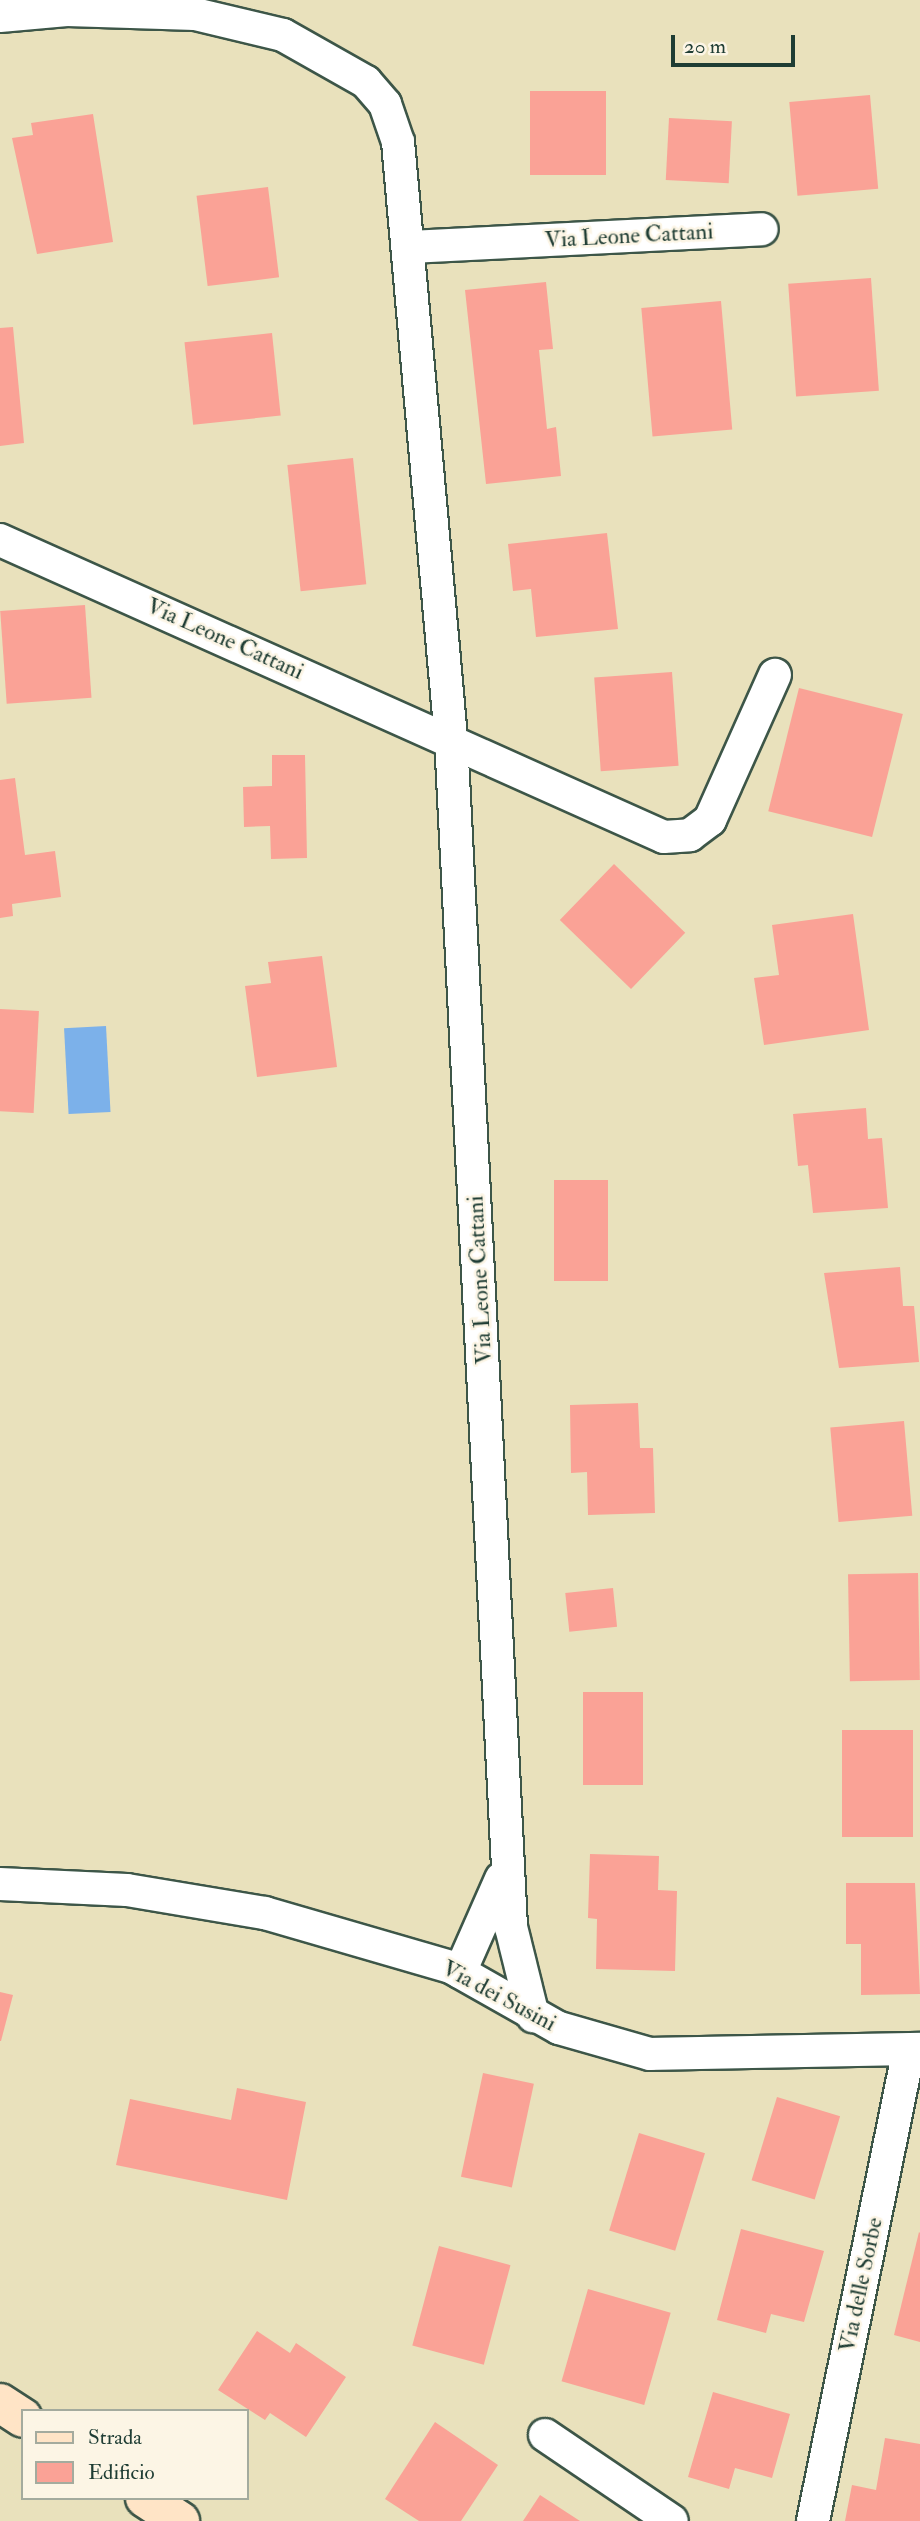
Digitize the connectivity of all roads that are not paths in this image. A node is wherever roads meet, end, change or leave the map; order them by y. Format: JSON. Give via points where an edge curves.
{"nodes":[{"id":1,"x":67,"y":5,"type":"edge"},
{"id":2,"x":0,"y":16,"type":"edge"},
{"id":3,"x":762,"y":229,"type":"dead end"},
{"id":4,"x":411,"y":247,"type":"junction"},
{"id":5,"x":0,"y":540,"type":"edge"},
{"id":6,"x":775,"y":675,"type":"dead end"},
{"id":7,"x":451,"y":738,"type":"junction"},
{"id":8,"x":509,"y":1822,"type":"junction"},
{"id":9,"x":0,"y":1884,"type":"edge"},
{"id":10,"x":460,"y":1972,"type":"junction"},
{"id":11,"x":533,"y":2016,"type":"junction"},
{"id":12,"x":915,"y":2049,"type":"edge"},
{"id":13,"x":0,"y":2403,"type":"edge"},
{"id":14,"x":21,"y":2417,"type":"edge"},
{"id":15,"x":545,"y":2435,"type":"dead end"},
{"id":16,"x":148,"y":2500,"type":"edge"},
{"id":17,"x":180,"y":2521,"type":"edge"},
{"id":18,"x":672,"y":2521,"type":"edge"},
{"id":19,"x":813,"y":2521,"type":"edge"}],
"edges":[{"from":1,"to":2,"type":"street","name":"Via Leone Cattani"},
{"from":1,"to":4,"type":"street","name":"Via Leone Cattani","via":[[222,19],[294,40],[357,74],[384,104],[395,131]]},
{"from":3,"to":4,"type":"street","name":"Via Leone Cattani"},
{"from":4,"to":7,"type":"street","name":"Via Leone Cattani"},
{"from":5,"to":7,"type":"street","name":"Via Leone Cattani"},
{"from":6,"to":7,"type":"street","name":"Via Leone Cattani","via":[[723,798],[690,835],[652,834]]},
{"from":7,"to":8,"type":"street","name":"Via Leone Cattani"},
{"from":8,"to":10,"type":"street","name":"Via Leone Cattani","via":[[495,1899]]},
{"from":8,"to":11,"type":"street","name":"Via Leone Cattani","via":[[513,1948]]},
{"from":9,"to":10,"type":"street","name":"Via dei Susini","via":[[127,1889],[208,1901]]},
{"from":10,"to":11,"type":"street","name":"Via dei Susini"},
{"from":11,"to":12,"type":"street","name":"Via dei Susini","via":[[597,2043],[676,2056]]},
{"from":12,"to":19,"type":"street","name":"Via delle Sorbe"},
{"from":13,"to":14,"type":"street"},
{"from":15,"to":18,"type":"street"},
{"from":16,"to":17,"type":"street"}]}
